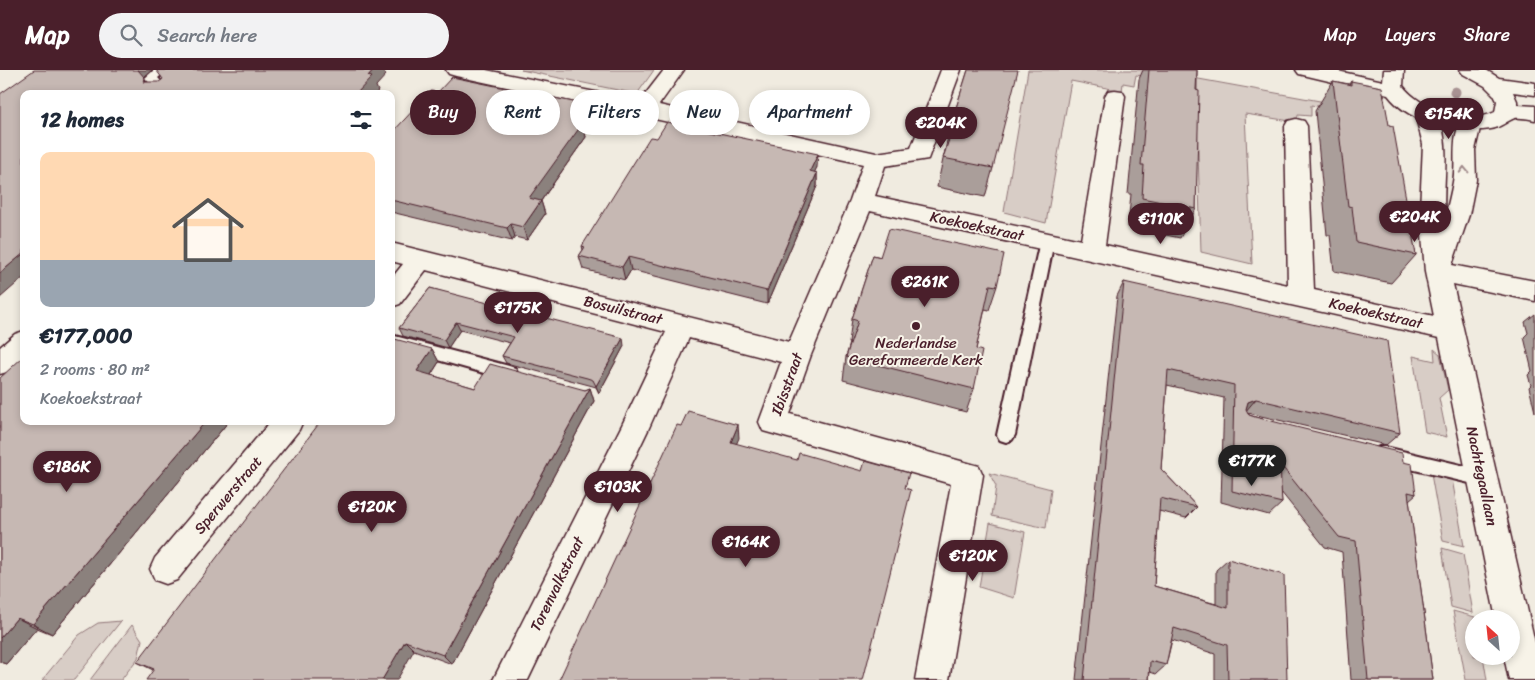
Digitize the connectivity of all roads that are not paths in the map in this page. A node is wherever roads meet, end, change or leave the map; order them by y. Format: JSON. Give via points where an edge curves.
{"nodes":[{"id":1,"x":161,"y":70,"type":"edge"},
{"id":2,"x":456,"y":70,"type":"edge"},
{"id":3,"x":674,"y":70,"type":"edge"},
{"id":4,"x":951,"y":70,"type":"edge"},
{"id":5,"x":1306,"y":70,"type":"edge"},
{"id":6,"x":1470,"y":70,"type":"edge"},
{"id":7,"x":1394,"y":80,"type":"edge"},
{"id":8,"x":1493,"y":83,"type":"junction"},
{"id":9,"x":1535,"y":89,"type":"edge"},
{"id":10,"x":163,"y":90,"type":"edge"},
{"id":11,"x":659,"y":90,"type":"edge"},
{"id":12,"x":570,"y":94,"type":"edge"},
{"id":13,"x":1115,"y":96,"type":"dead end"},
{"id":14,"x":1507,"y":111,"type":"junction"},
{"id":15,"x":659,"y":112,"type":"edge"},
{"id":16,"x":1426,"y":114,"type":"junction"},
{"id":17,"x":1535,"y":114,"type":"edge"},
{"id":18,"x":1470,"y":124,"type":"junction"},
{"id":19,"x":1296,"y":126,"type":"dead end"},
{"id":20,"x":876,"y":160,"type":"junction"},
{"id":21,"x":862,"y":201,"type":"junction"},
{"id":22,"x":1047,"y":241,"type":"junction"},
{"id":23,"x":1092,"y":250,"type":"junction"},
{"id":24,"x":395,"y":253,"type":"edge"},
{"id":25,"x":421,"y":259,"type":"junction"},
{"id":26,"x":1438,"y":272,"type":"junction"},
{"id":27,"x":1535,"y":291,"type":"edge"},
{"id":28,"x":395,"y":292,"type":"edge"},
{"id":29,"x":1301,"y":296,"type":"junction"},
{"id":30,"x":682,"y":325,"type":"junction"},
{"id":31,"x":1451,"y":330,"type":"junction"},
{"id":32,"x":395,"y":342,"type":"edge"},
{"id":33,"x":20,"y":345,"type":"edge"},
{"id":34,"x":797,"y":355,"type":"junction"},
{"id":35,"x":0,"y":363,"type":"edge"},
{"id":36,"x":523,"y":376,"type":"edge"},
{"id":37,"x":286,"y":425,"type":"edge"},
{"id":38,"x":1006,"y":435,"type":"dead end"},
{"id":39,"x":1368,"y":450,"type":"edge"},
{"id":40,"x":1482,"y":478,"type":"junction"},
{"id":41,"x":166,"y":569,"type":"dead end"},
{"id":42,"x":510,"y":680,"type":"edge"},
{"id":43,"x":932,"y":680,"type":"edge"},
{"id":44,"x":1526,"y":680,"type":"edge"}],
"edges":[{"from":1,"to":10,"type":"lane","via":[[151,78]]},
{"from":2,"to":12,"type":"street"},
{"from":3,"to":11,"type":"street"},
{"from":4,"to":20,"type":"street","via":[[920,154]]},
{"from":5,"to":7,"type":"street"},
{"from":6,"to":8,"type":"street"},
{"from":7,"to":16,"type":"street","via":[[1407,102]]},
{"from":8,"to":9,"type":"street"},
{"from":8,"to":14,"type":"street","via":[[1506,97]]},
{"from":13,"to":23,"type":"street"},
{"from":14,"to":17,"type":"street"},
{"from":14,"to":18,"type":"street","via":[[1495,122]]},
{"from":15,"to":20,"type":"street"},
{"from":16,"to":18,"type":"street"},
{"from":16,"to":26,"type":"street","name":"Nachtegaallaan","via":[[1434,144],[1432,210]]},
{"from":26,"to":18,"type":"street","one_way":true,"via":[[1465,180],[1464,150]]},
{"from":19,"to":29,"type":"street"},
{"from":20,"to":21,"type":"street","name":"Ibisstraat"},
{"from":21,"to":22,"type":"street","name":"Koekoekstraat"},
{"from":21,"to":34,"type":"street","name":"Ibisstraat"},
{"from":22,"to":23,"type":"street","name":"Koekoekstraat"},
{"from":22,"to":38,"type":"lane"},
{"from":23,"to":29,"type":"street","name":"Koekoekstraat"},
{"from":24,"to":25,"type":"street","name":"Bosuilstraat"},
{"from":25,"to":28,"type":"street"},
{"from":25,"to":30,"type":"street","name":"Bosuilstraat"},
{"from":26,"to":27,"type":"street"},
{"from":26,"to":31,"type":"street","name":"Nachtegaallaan"},
{"from":29,"to":31,"type":"street","name":"Koekoekstraat"},
{"from":30,"to":34,"type":"street","name":"Bosuilstraat"},
{"from":30,"to":42,"type":"street","name":"Torenvalkstraat","via":[[634,430]]},
{"from":31,"to":40,"type":"street","name":"Nachtegaallaan"},
{"from":32,"to":36,"type":"lane"},
{"from":33,"to":35,"type":"street"},
{"from":34,"to":43,"type":"street","name":"Ibisstraat","via":[[774,422],[968,475]]},
{"from":37,"to":41,"type":"street","name":"Sperwerstraat"},
{"from":39,"to":40,"type":"lane"},
{"from":40,"to":44,"type":"street","name":"Nachtegaallaan"}]}
